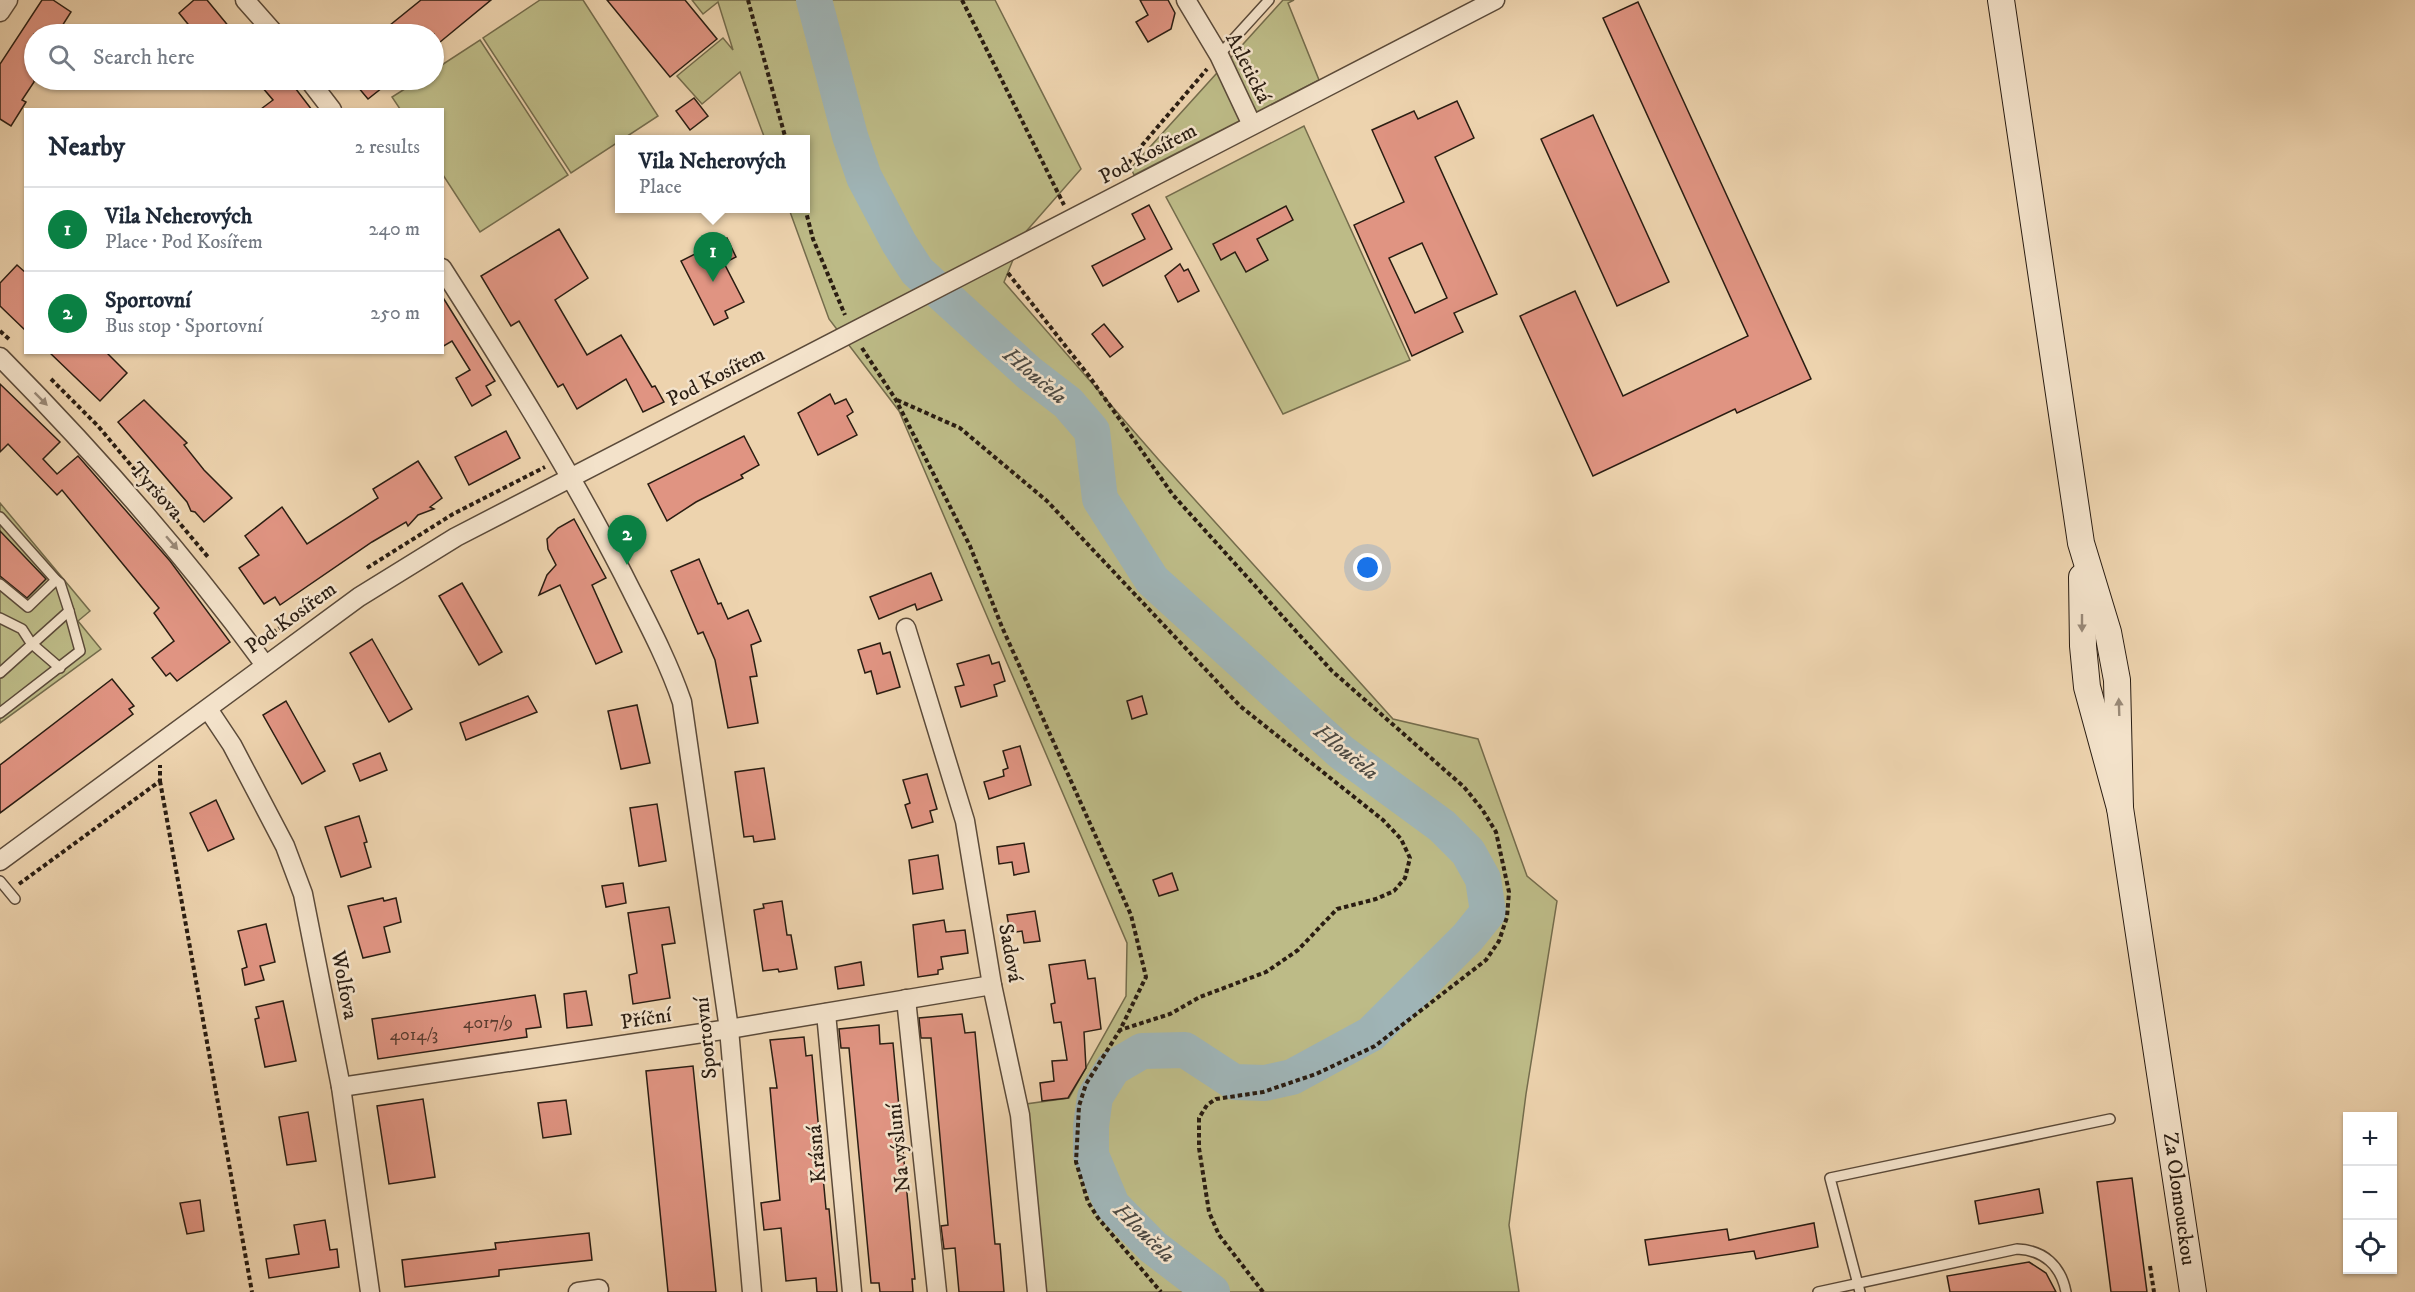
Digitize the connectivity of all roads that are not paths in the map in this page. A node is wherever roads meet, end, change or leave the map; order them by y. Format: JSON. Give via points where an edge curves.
{"nodes":[{"id":1,"x":8,"y":0,"type":"edge"},
{"id":2,"x":245,"y":0,"type":"edge"},
{"id":3,"x":1186,"y":0,"type":"edge"},
{"id":4,"x":1269,"y":0,"type":"edge"},
{"id":5,"x":1495,"y":0,"type":"edge"},
{"id":6,"x":2001,"y":0,"type":"edge"},
{"id":7,"x":0,"y":12,"type":"edge"},
{"id":8,"x":266,"y":24,"type":"edge"},
{"id":9,"x":1219,"y":55,"type":"junction"},
{"id":10,"x":317,"y":90,"type":"edge"},
{"id":11,"x":330,"y":108,"type":"edge"},
{"id":12,"x":1252,"y":125,"type":"junction"},
{"id":13,"x":444,"y":271,"type":"edge"},
{"id":14,"x":0,"y":357,"type":"edge"},
{"id":15,"x":571,"y":476,"type":"junction"},
{"id":16,"x":0,"y":518,"type":"edge"},
{"id":17,"x":56,"y":580,"type":"junction"},
{"id":18,"x":0,"y":584,"type":"edge"},
{"id":19,"x":69,"y":611,"type":"junction"},
{"id":20,"x":0,"y":618,"type":"edge"},
{"id":21,"x":906,"y":628,"type":"dead end"},
{"id":22,"x":31,"y":643,"type":"junction"},
{"id":23,"x":265,"y":665,"type":"junction"},
{"id":24,"x":60,"y":668,"type":"junction"},
{"id":25,"x":0,"y":673,"type":"edge"},
{"id":26,"x":2,"y":708,"type":"edge"},
{"id":27,"x":208,"y":709,"type":"junction"},
{"id":28,"x":0,"y":861,"type":"edge"},
{"id":29,"x":0,"y":881,"type":"edge"},
{"id":30,"x":12,"y":895,"type":"road end"},
{"id":31,"x":992,"y":985,"type":"junction"},
{"id":32,"x":906,"y":999,"type":"junction"},
{"id":33,"x":826,"y":1013,"type":"junction"},
{"id":34,"x":729,"y":1029,"type":"junction"},
{"id":35,"x":341,"y":1087,"type":"junction"},
{"id":36,"x":2110,"y":1119,"type":"dead end"},
{"id":37,"x":1859,"y":1288,"type":"edge"},
{"id":38,"x":599,"y":1289,"type":"dead end"},
{"id":39,"x":370,"y":1292,"type":"edge"},
{"id":40,"x":578,"y":1292,"type":"edge"},
{"id":41,"x":752,"y":1292,"type":"edge"},
{"id":42,"x":852,"y":1292,"type":"edge"},
{"id":43,"x":937,"y":1292,"type":"edge"},
{"id":44,"x":1037,"y":1292,"type":"edge"},
{"id":45,"x":1818,"y":1292,"type":"edge"},
{"id":46,"x":2066,"y":1292,"type":"edge"},
{"id":47,"x":2193,"y":1292,"type":"edge"}],
"edges":[{"from":1,"to":7,"type":"street"},
{"from":2,"to":8,"type":"street"},
{"from":3,"to":9,"type":"street","name":"Atletická"},
{"from":4,"to":9,"type":"lane"},
{"from":5,"to":12,"type":"street","name":"Pod Kosířem"},
{"from":6,"to":47,"type":"main road","name":"Za Olomouckou","via":[[2081,543],[2085,677],[2120,808]]},
{"from":9,"to":12,"type":"street","name":"Atletická"},
{"from":10,"to":11,"type":"street"},
{"from":12,"to":15,"type":"street","name":"Pod Kosířem"},
{"from":13,"to":15,"type":"street","name":"Sportovní"},
{"from":14,"to":23,"type":"street","name":"Tyršova","one_way":true,"via":[[67,424],[176,546]]},
{"from":15,"to":23,"type":"street","name":"Pod Kosířem","via":[[414,562]]},
{"from":15,"to":34,"type":"street","name":"Sportovní","via":[[630,587],[682,702]]},
{"from":16,"to":17,"type":"lane"},
{"from":17,"to":18,"type":"lane","via":[[28,607]]},
{"from":17,"to":19,"type":"lane"},
{"from":19,"to":22,"type":"lane"},
{"from":19,"to":24,"type":"lane","via":[[81,649]]},
{"from":20,"to":22,"type":"lane","via":[[22,629]]},
{"from":21,"to":31,"type":"street","name":"Sadová","via":[[965,821]]},
{"from":22,"to":24,"type":"lane"},
{"from":22,"to":25,"type":"lane"},
{"from":23,"to":27,"type":"street","name":"Pod Kosířem"},
{"from":24,"to":26,"type":"lane"},
{"from":27,"to":28,"type":"street","name":"Pod Kosířem"},
{"from":27,"to":35,"type":"street","name":"Wolfova","via":[[243,766],[296,871]]},
{"from":29,"to":30,"type":"lane"},
{"from":31,"to":32,"type":"street","name":"Příční"},
{"from":31,"to":44,"type":"street","name":"Sadová","via":[[1020,1115]]},
{"from":32,"to":33,"type":"street","name":"Příční"},
{"from":32,"to":43,"type":"street","name":"Na výsluní"},
{"from":33,"to":34,"type":"street","name":"Příční"},
{"from":33,"to":42,"type":"street","name":"Krásná"},
{"from":34,"to":35,"type":"street","name":"Příční"},
{"from":34,"to":41,"type":"street","name":"Sportovní"},
{"from":35,"to":39,"type":"street","name":"Wolfova"},
{"from":36,"to":37,"type":"lane","via":[[1830,1178]]},
{"from":37,"to":45,"type":"lane"},
{"from":37,"to":46,"type":"lane","via":[[2017,1248],[2037,1252],[2054,1264]]},
{"from":38,"to":40,"type":"street"}]}
